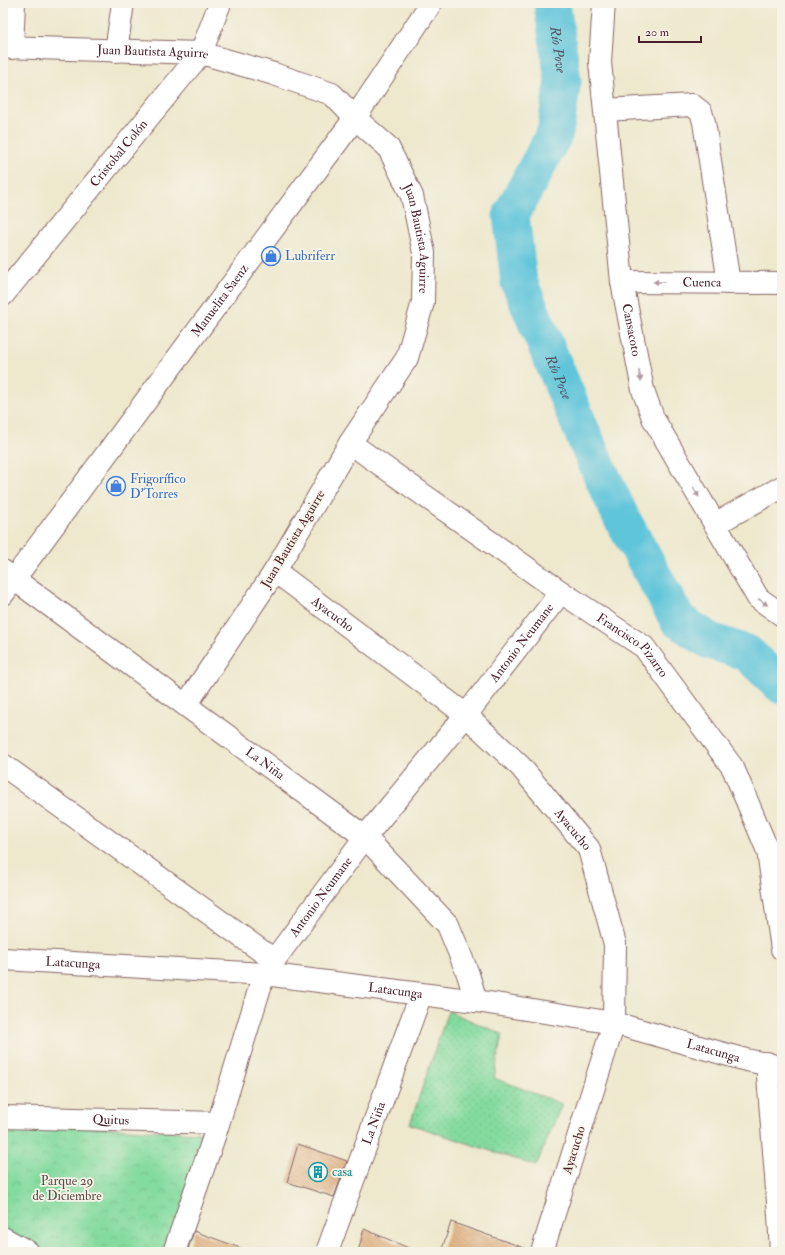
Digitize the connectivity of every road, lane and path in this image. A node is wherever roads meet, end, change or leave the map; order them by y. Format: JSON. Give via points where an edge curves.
{"nodes":[{"id":1,"x":14,"y":3,"type":"edge"},
{"id":2,"x":124,"y":3,"type":"edge"},
{"id":3,"x":220,"y":3,"type":"edge"},
{"id":4,"x":431,"y":3,"type":"edge"},
{"id":5,"x":604,"y":3,"type":"edge"},
{"id":6,"x":8,"y":48,"type":"edge"},
{"id":7,"x":116,"y":51,"type":"junction"},
{"id":8,"x":201,"y":53,"type":"junction"},
{"id":9,"x":605,"y":110,"type":"junction"},
{"id":10,"x":355,"y":118,"type":"junction"},
{"id":11,"x":622,"y":282,"type":"junction"},
{"id":12,"x":729,"y":282,"type":"junction"},
{"id":13,"x":782,"y":283,"type":"edge"},
{"id":14,"x":3,"y":294,"type":"edge"},
{"id":15,"x":350,"y":443,"type":"junction"},
{"id":16,"x":782,"y":487,"type":"edge"},
{"id":17,"x":715,"y":524,"type":"junction"},
{"id":18,"x":275,"y":571,"type":"junction"},
{"id":19,"x":7,"y":581,"type":"edge"},
{"id":20,"x":561,"y":592,"type":"junction"},
{"id":21,"x":782,"y":614,"type":"edge"},
{"id":22,"x":186,"y":705,"type":"junction"},
{"id":23,"x":466,"y":715,"type":"junction"},
{"id":24,"x":3,"y":765,"type":"edge"},
{"id":25,"x":365,"y":837,"type":"junction"},
{"id":26,"x":782,"y":949,"type":"edge"},
{"id":27,"x":3,"y":959,"type":"edge"},
{"id":28,"x":269,"y":967,"type":"junction"},
{"id":29,"x":421,"y":994,"type":"junction"},
{"id":30,"x":476,"y":1001,"type":"junction"},
{"id":31,"x":614,"y":1023,"type":"junction"},
{"id":32,"x":774,"y":1065,"type":"edge"},
{"id":33,"x":3,"y":1117,"type":"edge"},
{"id":34,"x":218,"y":1123,"type":"junction"},
{"id":35,"x":780,"y":1210,"type":"edge"},
{"id":36,"x":3,"y":1238,"type":"edge"},
{"id":37,"x":28,"y":1252,"type":"edge"},
{"id":38,"x":174,"y":1252,"type":"edge"},
{"id":39,"x":326,"y":1252,"type":"edge"},
{"id":40,"x":542,"y":1252,"type":"edge"},
{"id":41,"x":781,"y":1252,"type":"edge"}],
"edges":[{"from":1,"to":6,"type":"street"},
{"from":2,"to":7,"type":"street"},
{"from":3,"to":8,"type":"street","name":"Cristobal Colón"},
{"from":4,"to":10,"type":"street","name":"Manuelita Saenz"},
{"from":5,"to":9,"type":"street","name":"Cansacoto","via":[[600,62]]},
{"from":6,"to":7,"type":"street","name":"Juan Bautista Aguirre"},
{"from":7,"to":8,"type":"street","name":"Juan Bautista Aguirre"},
{"from":8,"to":10,"type":"street","name":"Juan Bautista Aguirre","via":[[332,94]]},
{"from":8,"to":14,"type":"street","name":"Cristobal Colón"},
{"from":9,"to":11,"type":"street","name":"Cansacoto"},
{"from":9,"to":12,"type":"street","via":[[692,105],[701,112]]},
{"from":10,"to":15,"type":"street","name":"Juan Bautista Aguirre","via":[[388,147],[412,196],[424,253],[423,302],[407,358]]},
{"from":10,"to":19,"type":"street","name":"Manuelita Saenz"},
{"from":12,"to":11,"type":"street","name":"Cuenca","one_way":true},
{"from":11,"to":17,"type":"street","name":"Cansacoto","one_way":true,"via":[[643,390],[653,418]]},
{"from":12,"to":13,"type":"street","name":"Cuenca"},
{"from":15,"to":18,"type":"street","name":"Juan Bautista Aguirre"},
{"from":15,"to":20,"type":"street","name":"Francisco Pizarro"},
{"from":16,"to":17,"type":"street"},
{"from":17,"to":21,"type":"street","name":"Cansacoto","one_way":true,"via":[[758,598]]},
{"from":18,"to":22,"type":"street","name":"Juan Bautista Aguirre"},
{"from":18,"to":23,"type":"street","name":"Ayacucho"},
{"from":19,"to":22,"type":"street","name":"La Niña"},
{"from":20,"to":23,"type":"street","name":"Antonio Neumane"},
{"from":20,"to":26,"type":"street","name":"Francisco Pizarro","via":[[644,647],[733,768],[768,852]]},
{"from":22,"to":25,"type":"street","name":"La Niña"},
{"from":23,"to":25,"type":"street","name":"Antonio Neumane"},
{"from":23,"to":31,"type":"street","name":"Ayacucho","via":[[520,766],[589,849],[615,944]]},
{"from":24,"to":28,"type":"street"},
{"from":25,"to":28,"type":"street","name":"Antonio Neumane"},
{"from":25,"to":30,"type":"street","name":"La Niña","via":[[448,926]]},
{"from":27,"to":28,"type":"street","name":"Latacunga"},
{"from":28,"to":29,"type":"street","name":"Latacunga"},
{"from":28,"to":34,"type":"street","name":"Antonio Neumane"},
{"from":29,"to":30,"type":"street","name":"Latacunga"},
{"from":29,"to":39,"type":"street","name":"La Niña"},
{"from":30,"to":31,"type":"street","name":"Latacunga"},
{"from":31,"to":32,"type":"street","name":"Latacunga","via":[[746,1060]]},
{"from":31,"to":40,"type":"street","name":"Ayacucho"},
{"from":32,"to":35,"type":"street"},
{"from":33,"to":34,"type":"street","name":"Quitus"},
{"from":34,"to":38,"type":"street","name":"Antonio Neumane"},
{"from":35,"to":41,"type":"street"},
{"from":36,"to":37,"type":"street"}]}
